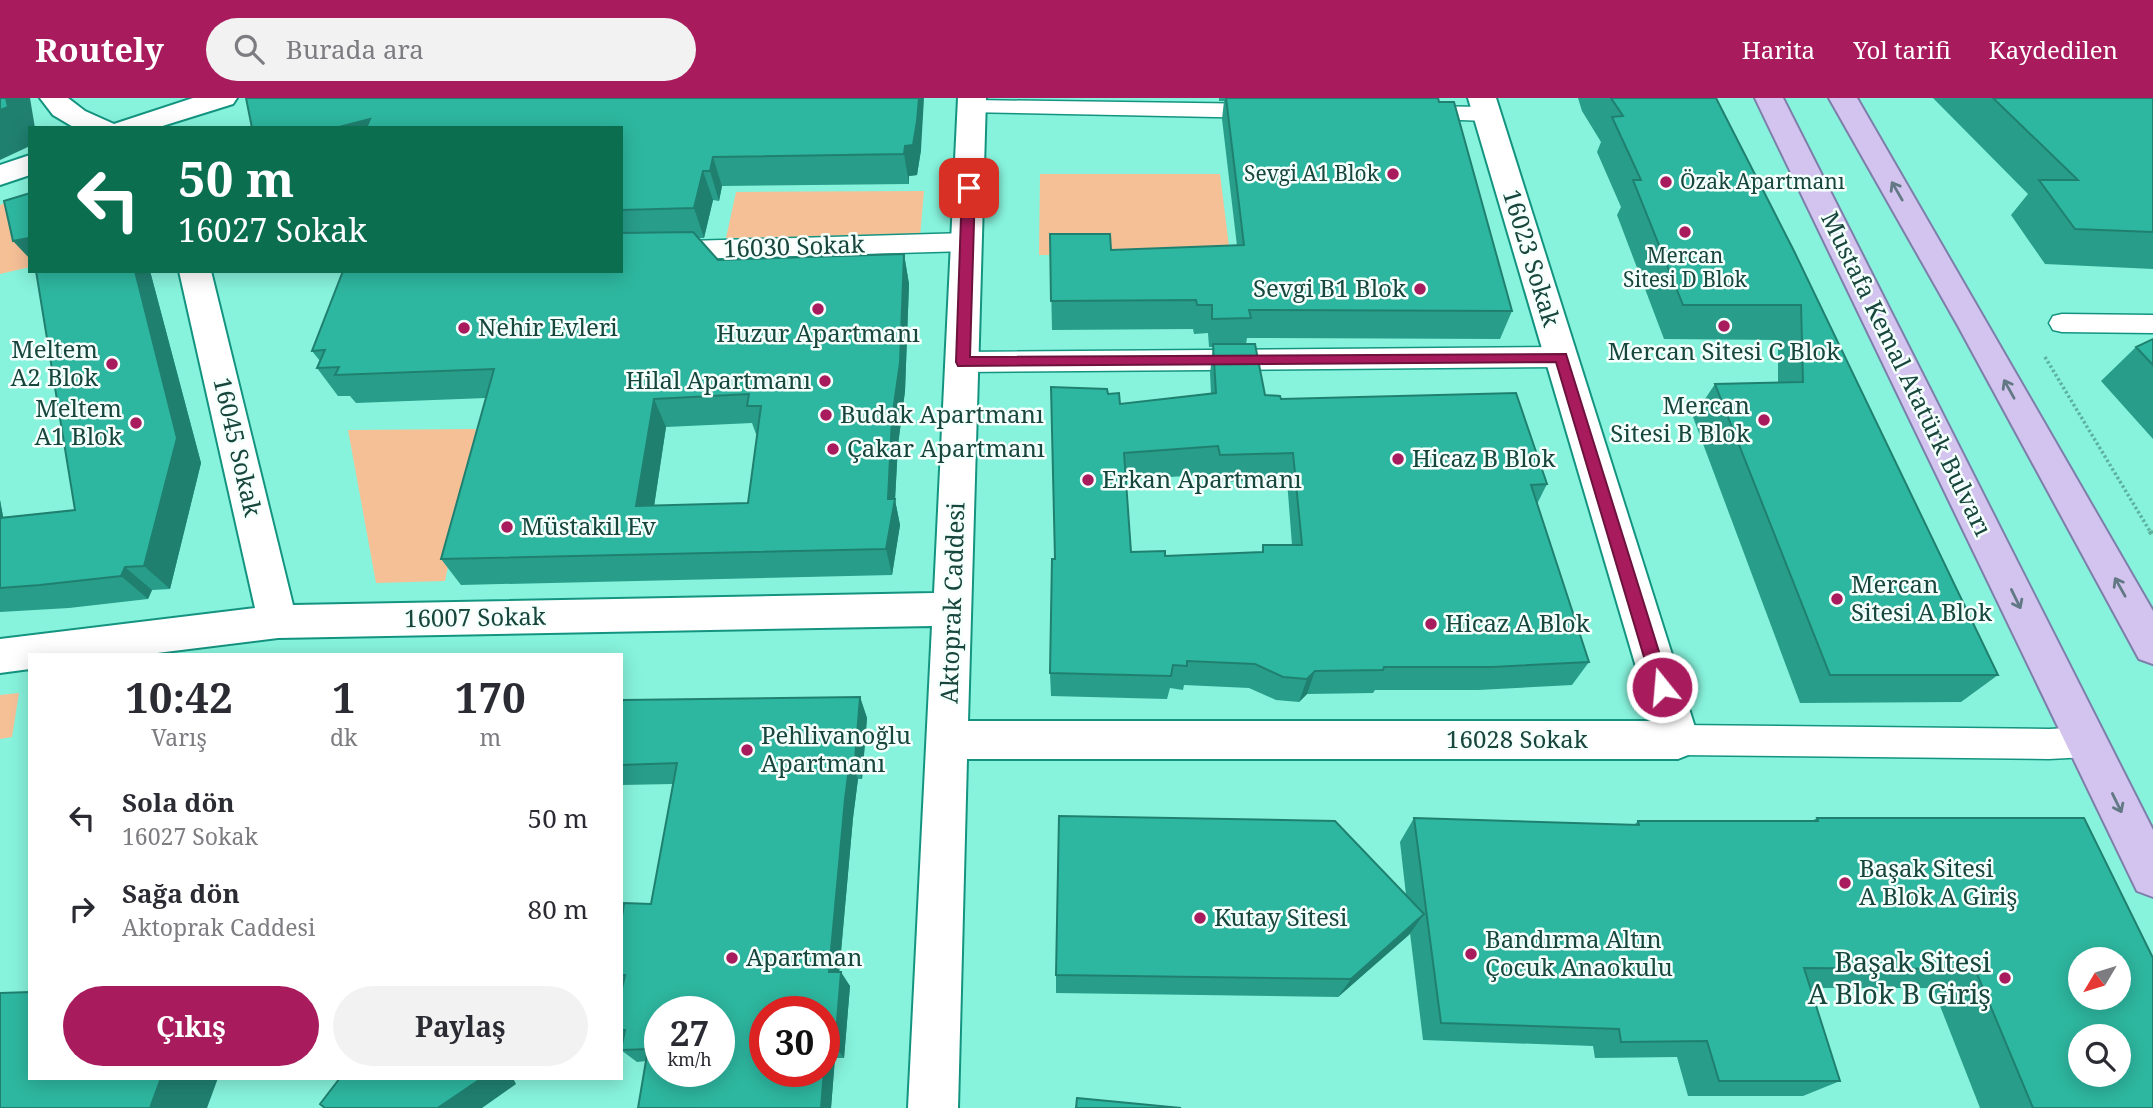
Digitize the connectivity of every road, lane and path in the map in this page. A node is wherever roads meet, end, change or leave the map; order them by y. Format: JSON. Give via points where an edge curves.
{"nodes":[{"id":1,"x":54,"y":98,"type":"edge"},
{"id":2,"x":223,"y":98,"type":"edge"},
{"id":3,"x":1769,"y":98,"type":"edge"},
{"id":4,"x":1843,"y":98,"type":"edge"},
{"id":5,"x":972,"y":102,"type":"edge"},
{"id":6,"x":1485,"y":106,"type":"edge"},
{"id":7,"x":1292,"y":111,"type":"edge"},
{"id":8,"x":1390,"y":112,"type":"edge"},
{"id":9,"x":97,"y":126,"type":"edge"},
{"id":10,"x":132,"y":126,"type":"edge"},
{"id":11,"x":28,"y":165,"type":"edge"},
{"id":12,"x":0,"y":176,"type":"edge"},
{"id":13,"x":967,"y":242,"type":"junction"},
{"id":14,"x":623,"y":252,"type":"edge"},
{"id":15,"x":195,"y":273,"type":"edge"},
{"id":16,"x":2062,"y":323,"type":"dead end"},
{"id":17,"x":2153,"y":324,"type":"edge"},
{"id":18,"x":1561,"y":357,"type":"junction"},
{"id":19,"x":962,"y":362,"type":"junction"},
{"id":20,"x":953,"y":609,"type":"junction"},
{"id":21,"x":278,"y":622,"type":"junction"},
{"id":22,"x":2153,"y":647,"type":"edge"},
{"id":23,"x":0,"y":656,"type":"edge"},
{"id":24,"x":947,"y":740,"type":"junction"},
{"id":25,"x":1678,"y":740,"type":"junction"},
{"id":26,"x":2087,"y":742,"type":"junction"},
{"id":27,"x":2153,"y":876,"type":"edge"},
{"id":28,"x":933,"y":1108,"type":"edge"}],
"edges":[{"from":1,"to":9,"type":"street","via":[[71,115]]},
{"from":2,"to":10,"type":"street"},
{"from":3,"to":26,"type":"main road","name":"Mustafa Kemal Atatürk Bulvarı","one_way":true},
{"from":22,"to":4,"type":"main road","one_way":true},
{"from":5,"to":7,"type":"lane"},
{"from":5,"to":13,"type":"street","name":"Aktoprak Caddesi"},
{"from":6,"to":8,"type":"lane"},
{"from":6,"to":18,"type":"street","name":"16023 Sokak"},
{"from":11,"to":12,"type":"street"},
{"from":13,"to":14,"type":"lane","name":"16030 Sokak"},
{"from":13,"to":19,"type":"street","name":"Aktoprak Caddesi"},
{"from":15,"to":21,"type":"street","name":"16045 Sokak"},
{"from":16,"to":17,"type":"lane"},
{"from":18,"to":19,"type":"lane"},
{"from":18,"to":25,"type":"street","name":"16023 Sokak"},
{"from":19,"to":20,"type":"street","name":"Aktoprak Caddesi"},
{"from":20,"to":21,"type":"street","name":"16007 Sokak"},
{"from":20,"to":24,"type":"street","name":"Aktoprak Caddesi"},
{"from":21,"to":23,"type":"street","name":"16007 Sokak"},
{"from":24,"to":25,"type":"street","name":"16028 Sokak"},
{"from":24,"to":28,"type":"street","name":"Aktoprak Caddesi"},
{"from":25,"to":26,"type":"lane","name":"16028 Sokak"},
{"from":26,"to":27,"type":"main road","name":"Mustafa Kemal Atatürk Bulvarı","one_way":true}]}
